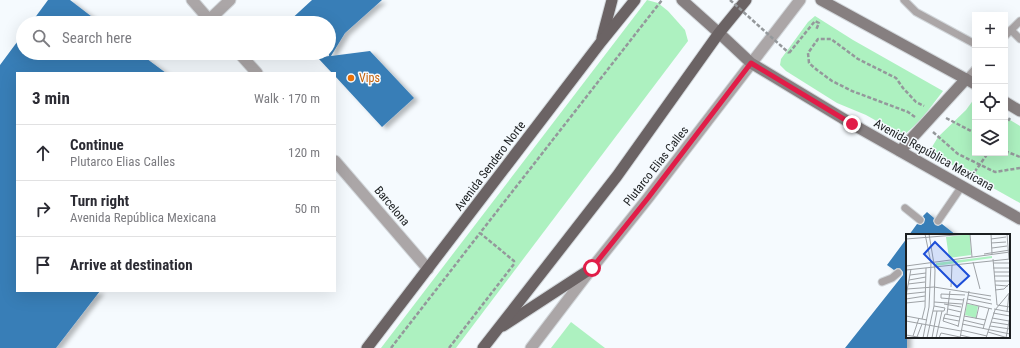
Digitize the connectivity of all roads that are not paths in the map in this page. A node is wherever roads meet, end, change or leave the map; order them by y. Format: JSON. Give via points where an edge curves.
{"nodes":[{"id":1,"x":192,"y":0,"type":"edge"},
{"id":2,"x":230,"y":0,"type":"edge"},
{"id":3,"x":612,"y":0,"type":"edge"},
{"id":4,"x":635,"y":0,"type":"edge"},
{"id":5,"x":682,"y":0,"type":"edge"},
{"id":6,"x":746,"y":0,"type":"edge"},
{"id":7,"x":800,"y":0,"type":"edge"},
{"id":8,"x":821,"y":0,"type":"edge"},
{"id":9,"x":904,"y":0,"type":"edge"},
{"id":10,"x":206,"y":16,"type":"edge"},
{"id":11,"x":216,"y":16,"type":"edge"},
{"id":12,"x":1020,"y":21,"type":"edge"},
{"id":13,"x":1011,"y":30,"type":"junction"},
{"id":14,"x":719,"y":33,"type":"junction"},
{"id":15,"x":1008,"y":33,"type":"edge"},
{"id":16,"x":1020,"y":39,"type":"edge"},
{"id":17,"x":601,"y":42,"type":"junction"},
{"id":18,"x":972,"y":42,"type":"edge"},
{"id":19,"x":245,"y":60,"type":"edge"},
{"id":20,"x":751,"y":63,"type":"junction"},
{"id":21,"x":256,"y":72,"type":"edge"},
{"id":22,"x":971,"y":82,"type":"edge"},
{"id":23,"x":1008,"y":104,"type":"edge"},
{"id":24,"x":1020,"y":111,"type":"edge"},
{"id":25,"x":900,"y":151,"type":"junction"},
{"id":26,"x":336,"y":162,"type":"edge"},
{"id":27,"x":966,"y":183,"type":"junction"},
{"id":28,"x":905,"y":208,"type":"dead end"},
{"id":29,"x":1020,"y":219,"type":"edge"},
{"id":30,"x":920,"y":220,"type":"dead end"},
{"id":31,"x":938,"y":221,"type":"dead end"},
{"id":32,"x":592,"y":268,"type":"junction"},
{"id":33,"x":428,"y":269,"type":"junction"},
{"id":34,"x":898,"y":273,"type":"dead end"},
{"id":35,"x":882,"y":282,"type":"dead end"},
{"id":36,"x":496,"y":331,"type":"junction"},
{"id":37,"x":367,"y":348,"type":"edge"},
{"id":38,"x":483,"y":348,"type":"edge"},
{"id":39,"x":531,"y":348,"type":"edge"}],
"edges":[{"from":1,"to":10,"type":"street"},
{"from":2,"to":11,"type":"street"},
{"from":3,"to":17,"type":"main road"},
{"from":4,"to":17,"type":"main road","name":"Avenida Sendero Norte"},
{"from":5,"to":14,"type":"main road","name":"Avenida República Mexicana"},
{"from":6,"to":14,"type":"main road"},
{"from":7,"to":20,"type":"street","name":"Plutarco Elias Calles"},
{"from":8,"to":22,"type":"main road"},
{"from":9,"to":18,"type":"lane","via":[[916,12]]},
{"from":12,"to":13,"type":"lane"},
{"from":13,"to":15,"type":"lane"},
{"from":13,"to":16,"type":"lane"},
{"from":14,"to":20,"type":"main road","name":"Avenida República Mexicana"},
{"from":14,"to":36,"type":"main road","via":[[617,176]]},
{"from":17,"to":33,"type":"main road","name":"Avenida Sendero Norte"},
{"from":19,"to":21,"type":"street"},
{"from":20,"to":25,"type":"main road","name":"Avenida República Mexicana"},
{"from":20,"to":32,"type":"street","name":"Plutarco Elias Calles"},
{"from":22,"to":25,"type":"main road","via":[[936,112]]},
{"from":23,"to":24,"type":"main road"},
{"from":25,"to":27,"type":"main road","name":"Avenida República Mexicana"},
{"from":26,"to":33,"type":"street","name":"Barcelona"},
{"from":27,"to":29,"type":"main road","name":"Avenida República Mexicana"},
{"from":27,"to":31,"type":"lane"},
{"from":28,"to":30,"type":"lane"},
{"from":32,"to":36,"type":"main road"},
{"from":32,"to":39,"type":"street","name":"Plutarco Elias Calles"},
{"from":33,"to":37,"type":"main road","name":"Avenida Sendero Norte"},
{"from":34,"to":35,"type":"lane"},
{"from":36,"to":38,"type":"main road"}]}
